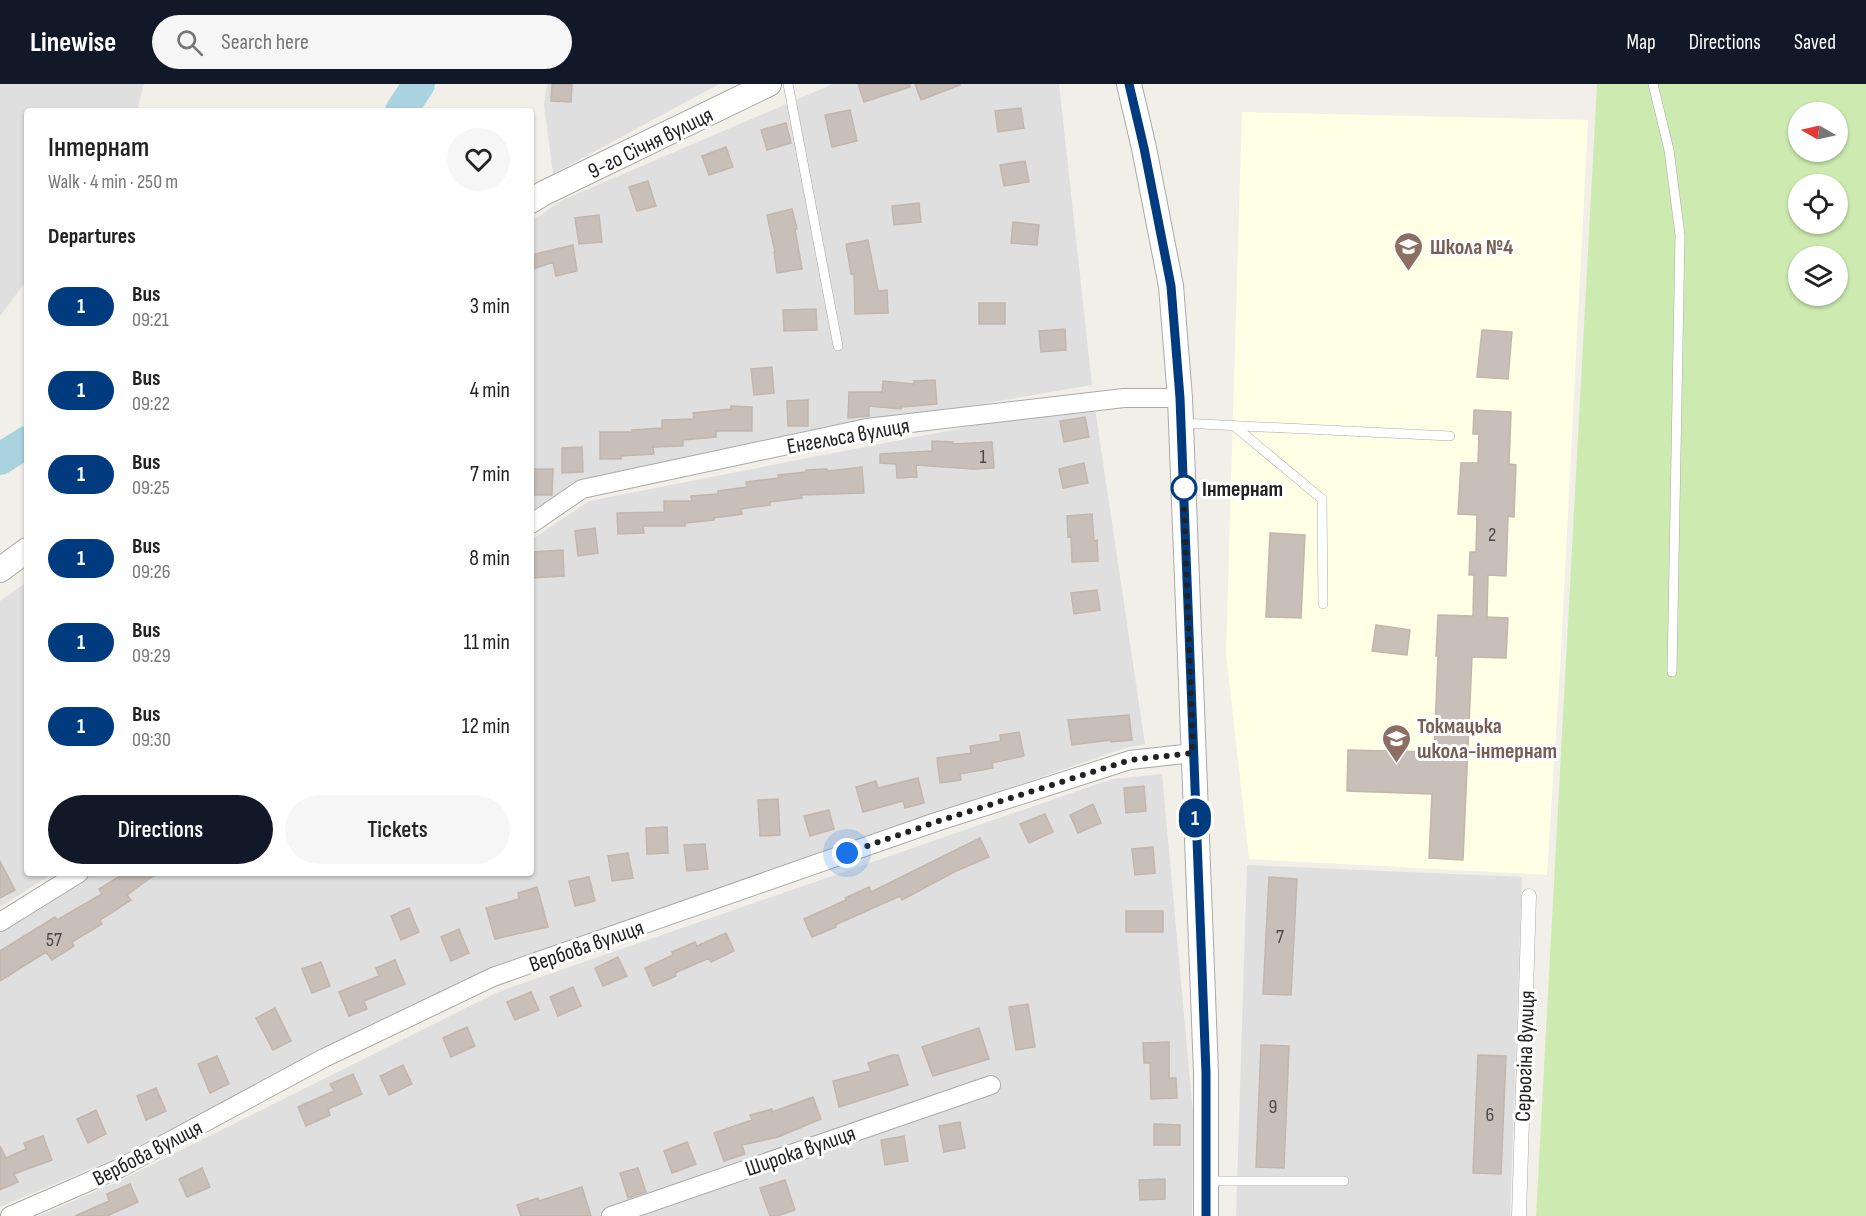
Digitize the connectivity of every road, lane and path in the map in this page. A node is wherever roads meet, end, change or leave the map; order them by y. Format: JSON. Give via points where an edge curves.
{"nodes":[{"id":1,"x":769,"y":84,"type":"edge"},
{"id":2,"x":788,"y":84,"type":"edge"},
{"id":3,"x":1129,"y":84,"type":"edge"},
{"id":4,"x":1653,"y":84,"type":"edge"},
{"id":5,"x":534,"y":199,"type":"edge"},
{"id":6,"x":838,"y":346,"type":"dead end"},
{"id":7,"x":1180,"y":398,"type":"junction"},
{"id":8,"x":1181,"y":423,"type":"junction"},
{"id":9,"x":1233,"y":424,"type":"junction"},
{"id":10,"x":1450,"y":436,"type":"dead end"},
{"id":11,"x":534,"y":522,"type":"edge"},
{"id":12,"x":24,"y":552,"type":"edge"},
{"id":13,"x":0,"y":570,"type":"edge"},
{"id":14,"x":1323,"y":604,"type":"dead end"},
{"id":15,"x":1672,"y":672,"type":"dead end"},
{"id":16,"x":1193,"y":753,"type":"junction"},
{"id":17,"x":74,"y":876,"type":"edge"},
{"id":18,"x":1529,"y":896,"type":"dead end"},
{"id":19,"x":0,"y":922,"type":"edge"},
{"id":20,"x":991,"y":1086,"type":"dead end"},
{"id":21,"x":1206,"y":1181,"type":"junction"},
{"id":22,"x":1344,"y":1181,"type":"dead end"},
{"id":23,"x":10,"y":1216,"type":"edge"},
{"id":24,"x":611,"y":1216,"type":"edge"},
{"id":25,"x":1206,"y":1216,"type":"edge"},
{"id":26,"x":1519,"y":1216,"type":"edge"}],
"edges":[{"from":1,"to":5,"type":"street","name":"9-го Січня вулиця"},
{"from":2,"to":6,"type":"lane"},
{"from":3,"to":7,"type":"street","via":[[1171,286]]},
{"from":4,"to":15,"type":"lane","via":[[1669,150],[1680,235]]},
{"from":7,"to":8,"type":"street"},
{"from":7,"to":11,"type":"street","name":"Енгельса вулиця","via":[[1124,399],[867,428],[582,489]]},
{"from":8,"to":9,"type":"lane"},
{"from":8,"to":16,"type":"street"},
{"from":9,"to":10,"type":"lane"},
{"from":9,"to":14,"type":"lane","via":[[1322,499]]},
{"from":12,"to":13,"type":"street"},
{"from":16,"to":21,"type":"street","via":[[1206,1073]]},
{"from":16,"to":23,"type":"street","name":"Вербова вулиця","via":[[1130,760],[936,822],[493,977],[324,1058],[120,1168]]},
{"from":17,"to":19,"type":"street"},
{"from":18,"to":26,"type":"street","name":"Серьогіна вулиця"},
{"from":20,"to":24,"type":"street","name":"Широка вулиця"},
{"from":21,"to":22,"type":"lane"},
{"from":21,"to":25,"type":"street"}]}
